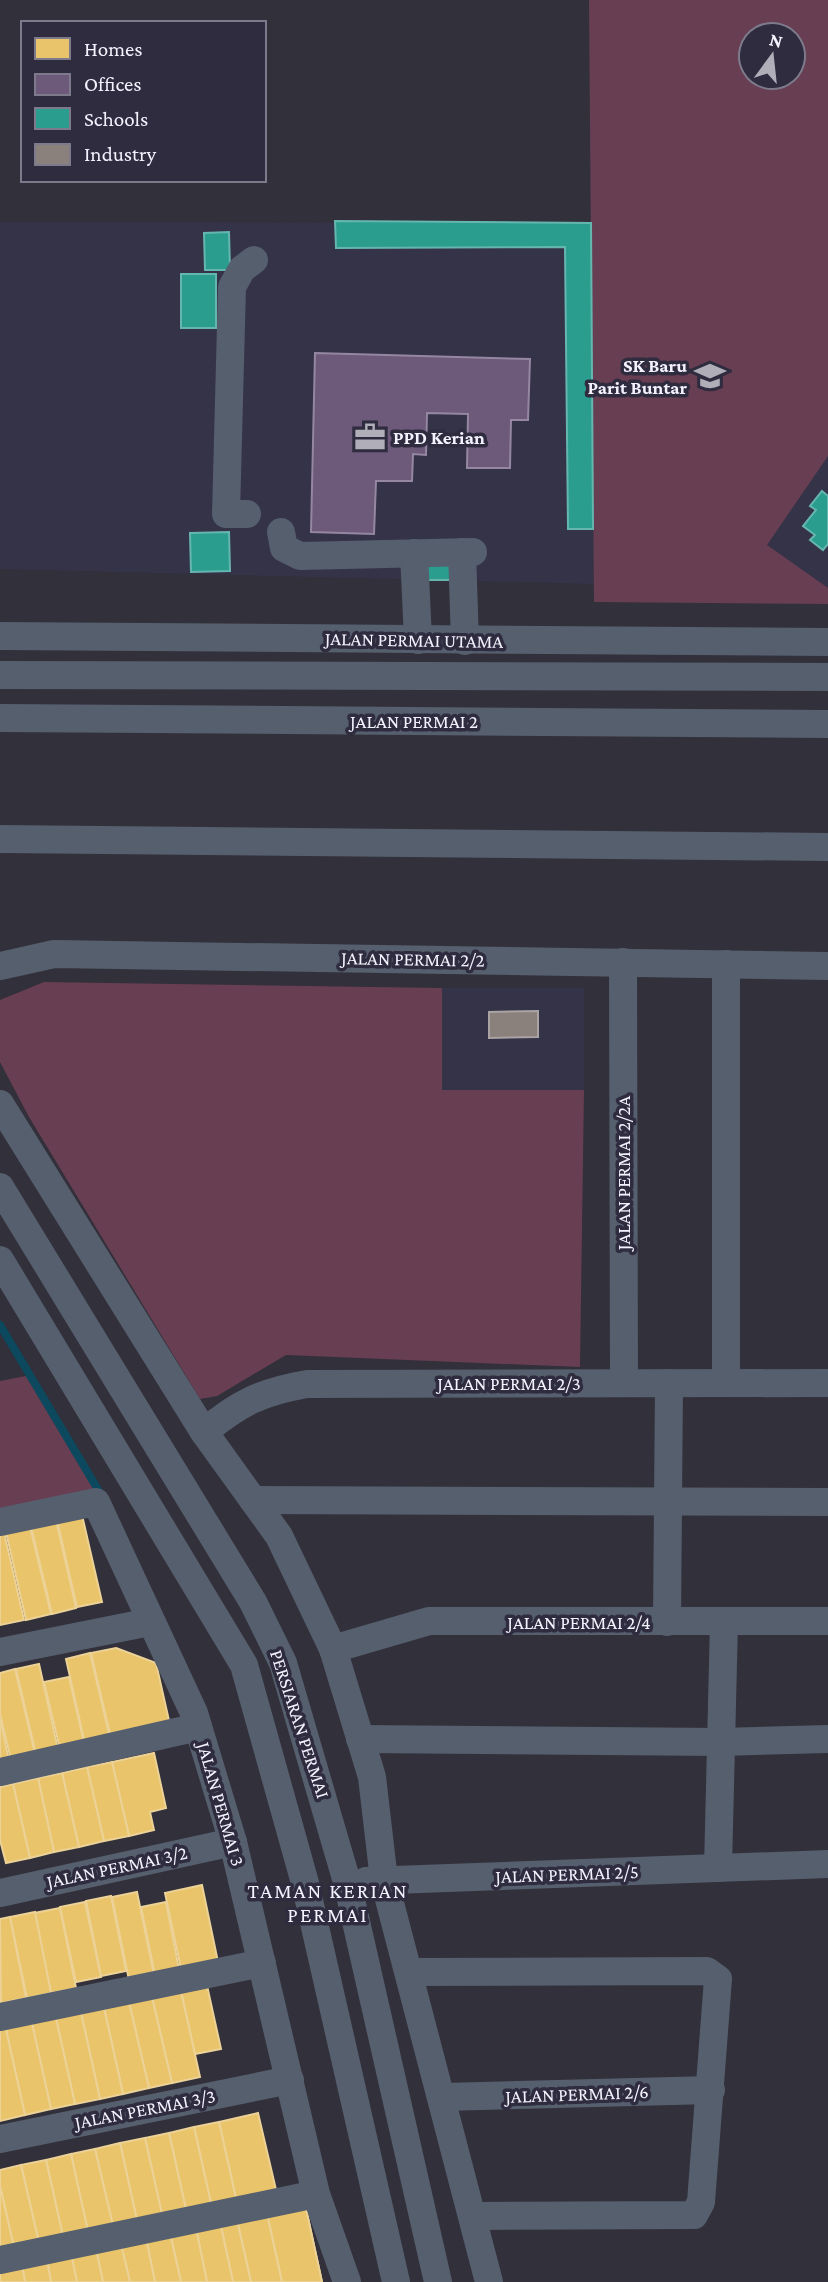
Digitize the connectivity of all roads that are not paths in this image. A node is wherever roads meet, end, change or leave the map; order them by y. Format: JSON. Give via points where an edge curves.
{"nodes":[{"id":1,"x":254,"y":260,"type":"dead end"},
{"id":2,"x":247,"y":514,"type":"dead end"},
{"id":3,"x":281,"y":532,"type":"dead end"},
{"id":4,"x":414,"y":553,"type":"junction"},
{"id":5,"x":0,"y":636,"type":"edge"},
{"id":6,"x":384,"y":640,"type":"junction"},
{"id":7,"x":418,"y":640,"type":"junction"},
{"id":8,"x":465,"y":641,"type":"junction"},
{"id":9,"x":828,"y":642,"type":"edge"},
{"id":10,"x":0,"y":675,"type":"edge"},
{"id":11,"x":384,"y":676,"type":"junction"},
{"id":12,"x":828,"y":677,"type":"edge"},
{"id":13,"x":0,"y":718,"type":"edge"},
{"id":14,"x":383,"y":721,"type":"junction"},
{"id":15,"x":828,"y":724,"type":"edge"},
{"id":16,"x":0,"y":839,"type":"edge"},
{"id":17,"x":828,"y":847,"type":"edge"},
{"id":18,"x":623,"y":962,"type":"junction"},
{"id":19,"x":726,"y":964,"type":"junction"},
{"id":20,"x":0,"y":966,"type":"edge"},
{"id":21,"x":828,"y":966,"type":"edge"},
{"id":22,"x":0,"y":1104,"type":"edge"},
{"id":23,"x":0,"y":1187,"type":"edge"},
{"id":24,"x":0,"y":1260,"type":"edge"},
{"id":25,"x":624,"y":1383,"type":"junction"},
{"id":26,"x":669,"y":1383,"type":"junction"},
{"id":27,"x":726,"y":1383,"type":"junction"},
{"id":28,"x":828,"y":1383,"type":"edge"},
{"id":29,"x":204,"y":1432,"type":"junction"},
{"id":30,"x":253,"y":1500,"type":"junction"},
{"id":31,"x":828,"y":1502,"type":"edge"},
{"id":32,"x":667,"y":1503,"type":"junction"},
{"id":33,"x":0,"y":1522,"type":"edge"},
{"id":34,"x":828,"y":1621,"type":"edge"},
{"id":35,"x":150,"y":1622,"type":"junction"},
{"id":36,"x":667,"y":1622,"type":"junction"},
{"id":37,"x":724,"y":1622,"type":"junction"},
{"id":38,"x":334,"y":1649,"type":"junction"},
{"id":39,"x":0,"y":1652,"type":"edge"},
{"id":40,"x":198,"y":1727,"type":"junction"},
{"id":41,"x":360,"y":1738,"type":"junction"},
{"id":42,"x":828,"y":1739,"type":"edge"},
{"id":43,"x":721,"y":1742,"type":"junction"},
{"id":44,"x":0,"y":1772,"type":"edge"},
{"id":45,"x":233,"y":1842,"type":"junction"},
{"id":46,"x":828,"y":1864,"type":"edge"},
{"id":47,"x":718,"y":1868,"type":"junction"},
{"id":48,"x":384,"y":1880,"type":"junction"},
{"id":49,"x":348,"y":1882,"type":"junction"},
{"id":50,"x":305,"y":1883,"type":"junction"},
{"id":51,"x":0,"y":1893,"type":"edge"},
{"id":52,"x":262,"y":1963,"type":"junction"},
{"id":53,"x":410,"y":1972,"type":"junction"},
{"id":54,"x":0,"y":2017,"type":"edge"},
{"id":55,"x":290,"y":2080,"type":"junction"},
{"id":56,"x":711,"y":2090,"type":"junction"},
{"id":57,"x":443,"y":2097,"type":"junction"},
{"id":58,"x":0,"y":2138,"type":"edge"},
{"id":59,"x":316,"y":2194,"type":"junction"},
{"id":60,"x":474,"y":2216,"type":"junction"},
{"id":61,"x":0,"y":2260,"type":"edge"},
{"id":62,"x":347,"y":2282,"type":"edge"},
{"id":63,"x":396,"y":2282,"type":"edge"},
{"id":64,"x":438,"y":2282,"type":"edge"},
{"id":65,"x":489,"y":2282,"type":"edge"}],
"edges":[{"from":1,"to":2,"type":"street","via":[[242,269],[232,287],[226,514]]},
{"from":3,"to":4,"type":"street","via":[[284,548],[300,556]]},
{"from":4,"to":7,"type":"street"},
{"from":4,"to":8,"type":"street","via":[[468,552]]},
{"from":5,"to":6,"type":"street","name":"JALAN PERMAI UTAMA"},
{"from":6,"to":7,"type":"street","name":"JALAN PERMAI UTAMA"},
{"from":6,"to":11,"type":"street"},
{"from":7,"to":8,"type":"street","name":"JALAN PERMAI UTAMA"},
{"from":8,"to":9,"type":"street","name":"JALAN PERMAI UTAMA"},
{"from":10,"to":11,"type":"street","name":"JALAN PERMAI UTAMA"},
{"from":11,"to":12,"type":"street","name":"JALAN PERMAI UTAMA"},
{"from":11,"to":14,"type":"street"},
{"from":13,"to":14,"type":"street","name":"JALAN PERMAI 2"},
{"from":14,"to":15,"type":"street","name":"JALAN PERMAI 2"},
{"from":16,"to":17,"type":"street"},
{"from":18,"to":19,"type":"street","name":"JALAN PERMAI 2/2"},
{"from":18,"to":20,"type":"street","name":"JALAN PERMAI 2/2","via":[[54,954]]},
{"from":18,"to":25,"type":"street","name":"JALAN PERMAI 2/2A"},
{"from":19,"to":21,"type":"street","name":"JALAN PERMAI 2/2"},
{"from":19,"to":27,"type":"street"},
{"from":22,"to":29,"type":"street"},
{"from":23,"to":49,"type":"street","name":"PERSIARAN PERMAI","via":[[253,1602],[284,1663]]},
{"from":24,"to":50,"type":"street","name":"PERSIARAN PERMAI","via":[[244,1665]]},
{"from":25,"to":26,"type":"street","name":"JALAN PERMAI 2/3"},
{"from":25,"to":29,"type":"street","name":"JALAN PERMAI 2/3","via":[[307,1384],[269,1391],[236,1406]]},
{"from":26,"to":27,"type":"street","name":"JALAN PERMAI 2/3"},
{"from":26,"to":32,"type":"street"},
{"from":27,"to":28,"type":"street","name":"JALAN PERMAI 2/3"},
{"from":29,"to":30,"type":"street"},
{"from":30,"to":32,"type":"street"},
{"from":30,"to":38,"type":"street","via":[[279,1536]]},
{"from":31,"to":32,"type":"street"},
{"from":32,"to":36,"type":"street"},
{"from":33,"to":35,"type":"street","name":"JALAN PERMAI 3","via":[[96,1502]]},
{"from":34,"to":37,"type":"street","name":"JALAN PERMAI 2/4"},
{"from":35,"to":39,"type":"street"},
{"from":35,"to":40,"type":"street","name":"JALAN PERMAI 3"},
{"from":36,"to":37,"type":"street","name":"JALAN PERMAI 2/4"},
{"from":36,"to":38,"type":"street","name":"JALAN PERMAI 2/4","via":[[429,1621]]},
{"from":37,"to":43,"type":"street"},
{"from":38,"to":41,"type":"street"},
{"from":40,"to":44,"type":"street"},
{"from":40,"to":45,"type":"street","name":"JALAN PERMAI 3"},
{"from":41,"to":43,"type":"street"},
{"from":41,"to":48,"type":"street","via":[[372,1777]]},
{"from":42,"to":43,"type":"street"},
{"from":43,"to":47,"type":"street"},
{"from":45,"to":51,"type":"street","name":"JALAN PERMAI 3/2"},
{"from":45,"to":52,"type":"street","name":"JALAN PERMAI 3"},
{"from":46,"to":47,"type":"street","name":"JALAN PERMAI 2/5"},
{"from":47,"to":48,"type":"street","name":"JALAN PERMAI 2/5"},
{"from":48,"to":49,"type":"street","name":"JALAN PERMAI 2/5"},
{"from":48,"to":53,"type":"street"},
{"from":49,"to":50,"type":"street","name":"JALAN PERMAI 2/5"},
{"from":49,"to":64,"type":"street","name":"PERSIARAN PERMAI"},
{"from":50,"to":63,"type":"street","name":"PERSIARAN PERMAI"},
{"from":52,"to":54,"type":"street"},
{"from":52,"to":55,"type":"street","name":"JALAN PERMAI 3"},
{"from":53,"to":56,"type":"street","via":[[707,1971],[718,1979],[719,1986]]},
{"from":53,"to":57,"type":"street"},
{"from":55,"to":58,"type":"street","name":"JALAN PERMAI 3/3"},
{"from":55,"to":59,"type":"street","name":"JALAN PERMAI 3"},
{"from":56,"to":57,"type":"street","name":"JALAN PERMAI 2/6"},
{"from":56,"to":60,"type":"street","via":[[701,2202],[694,2215]]},
{"from":57,"to":60,"type":"street"},
{"from":59,"to":61,"type":"street"},
{"from":59,"to":62,"type":"street","name":"JALAN PERMAI 3"},
{"from":60,"to":65,"type":"street"}]}
